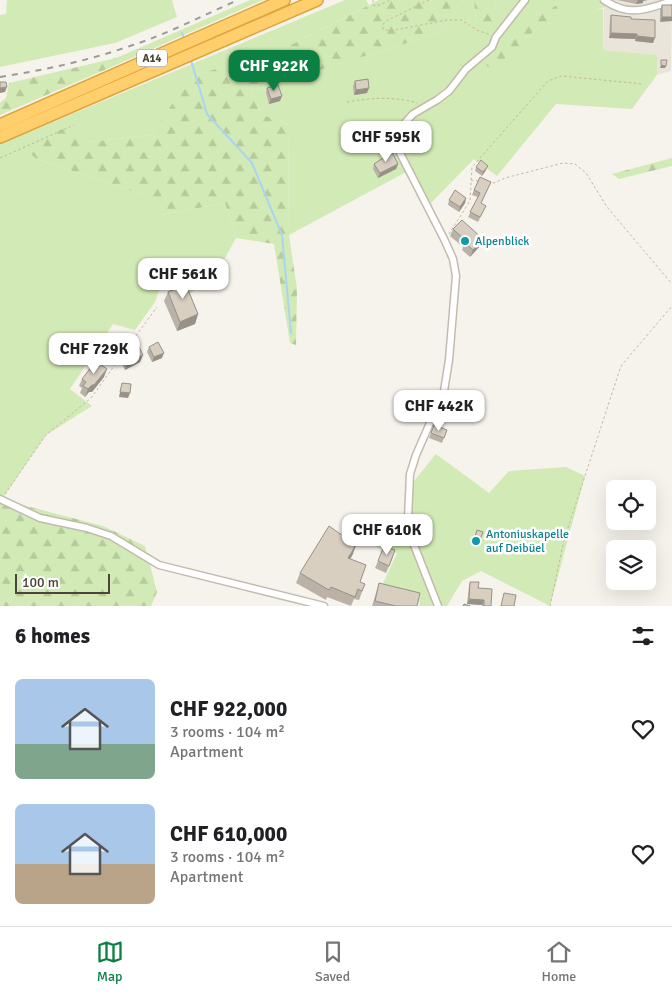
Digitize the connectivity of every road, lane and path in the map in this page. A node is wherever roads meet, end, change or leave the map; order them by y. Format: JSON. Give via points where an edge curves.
{"nodes":[{"id":1,"x":284,"y":0,"type":"edge"},
{"id":2,"x":317,"y":0,"type":"edge"},
{"id":3,"x":373,"y":0,"type":"edge"},
{"id":4,"x":391,"y":0,"type":"edge"},
{"id":5,"x":429,"y":0,"type":"edge"},
{"id":6,"x":525,"y":0,"type":"edge"},
{"id":7,"x":604,"y":0,"type":"edge"},
{"id":8,"x":672,"y":1,"type":"edge"},
{"id":9,"x":496,"y":37,"type":"junction"},
{"id":10,"x":643,"y":84,"type":"dead end"},
{"id":11,"x":347,"y":102,"type":"dead end"},
{"id":12,"x":424,"y":107,"type":"junction"},
{"id":13,"x":0,"y":125,"type":"edge"},
{"id":14,"x":74,"y":125,"type":"dead end"},
{"id":15,"x":0,"y":137,"type":"edge"},
{"id":16,"x":0,"y":158,"type":"edge"},
{"id":17,"x":470,"y":180,"type":"junction"},
{"id":18,"x":444,"y":241,"type":"junction"},
{"id":19,"x":672,"y":284,"type":"edge"},
{"id":20,"x":672,"y":306,"type":"edge"},
{"id":21,"x":156,"y":307,"type":"dead end"},
{"id":22,"x":1,"y":499,"type":"edge"},
{"id":23,"x":324,"y":606,"type":"edge"},
{"id":24,"x":438,"y":606,"type":"edge"},
{"id":25,"x":550,"y":606,"type":"edge"}],
"edges":[{"from":1,"to":13,"type":"highway","number":"A14"},
{"from":2,"to":15,"type":"highway","number":"A14"},
{"from":3,"to":4,"type":"path","via":[[376,6]]},
{"from":5,"to":9,"type":"path","via":[[388,20],[383,29],[390,31],[461,20]]},
{"from":6,"to":9,"type":"street"},
{"from":7,"to":8,"type":"street","via":[[632,11]]},
{"from":9,"to":12,"type":"street","via":[[492,47],[466,69],[450,91]]},
{"from":10,"to":17,"type":"path","via":[[561,76],[548,81],[472,167]]},
{"from":11,"to":12,"type":"path","via":[[387,98],[415,102]]},
{"from":12,"to":18,"type":"street","via":[[404,124],[399,151]]},
{"from":14,"to":16,"type":"path"},
{"from":17,"to":18,"type":"path","via":[[470,201]]},
{"from":17,"to":19,"type":"path","via":[[494,183],[563,163],[575,164]]},
{"from":18,"to":24,"type":"street","via":[[456,276],[449,360],[444,391],[410,474],[408,518],[414,545]]},
{"from":20,"to":25,"type":"path","via":[[621,366],[564,540]]},
{"from":21,"to":22,"type":"path","via":[[91,398],[46,435]]},
{"from":22,"to":23,"type":"street","via":[[40,518],[111,536],[159,565]]}]}
